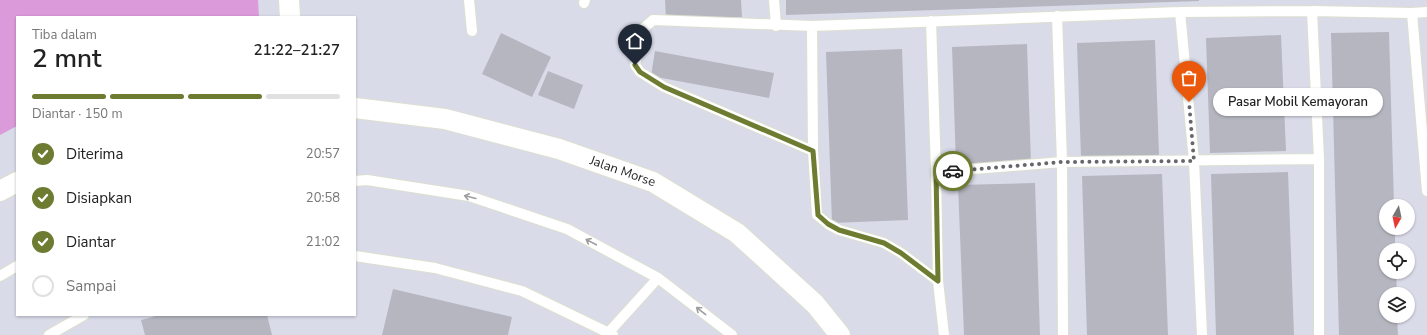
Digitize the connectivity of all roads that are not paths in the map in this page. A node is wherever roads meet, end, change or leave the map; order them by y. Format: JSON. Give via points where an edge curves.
{"nodes":[{"id":1,"x":289,"y":0,"type":"edge"},
{"id":2,"x":470,"y":0,"type":"edge"},
{"id":3,"x":774,"y":0,"type":"edge"},
{"id":4,"x":1312,"y":11,"type":"junction"},
{"id":5,"x":1180,"y":12,"type":"junction"},
{"id":6,"x":1427,"y":12,"type":"edge"},
{"id":7,"x":1412,"y":13,"type":"junction"},
{"id":8,"x":290,"y":16,"type":"edge"},
{"id":9,"x":1057,"y":16,"type":"junction"},
{"id":10,"x":931,"y":21,"type":"junction"},
{"id":11,"x":776,"y":26,"type":"junction"},
{"id":12,"x":812,"y":26,"type":"junction"},
{"id":13,"x":472,"y":31,"type":"dead end"},
{"id":14,"x":356,"y":108,"type":"edge"},
{"id":15,"x":813,"y":151,"type":"junction"},
{"id":16,"x":1319,"y":159,"type":"junction"},
{"id":17,"x":1194,"y":161,"type":"junction"},
{"id":18,"x":1062,"y":162,"type":"junction"},
{"id":19,"x":936,"y":172,"type":"junction"},
{"id":20,"x":356,"y":181,"type":"edge"},
{"id":21,"x":16,"y":183,"type":"edge"},
{"id":22,"x":0,"y":191,"type":"edge"},
{"id":23,"x":1427,"y":192,"type":"edge"},
{"id":24,"x":356,"y":256,"type":"edge"},
{"id":25,"x":16,"y":267,"type":"edge"},
{"id":26,"x":0,"y":276,"type":"edge"},
{"id":27,"x":658,"y":278,"type":"junction"},
{"id":28,"x":938,"y":281,"type":"junction"},
{"id":29,"x":82,"y":316,"type":"edge"},
{"id":30,"x":611,"y":334,"type":"edge"},
{"id":31,"x":49,"y":335,"type":"edge"},
{"id":32,"x":732,"y":335,"type":"edge"},
{"id":33,"x":840,"y":335,"type":"edge"},
{"id":34,"x":944,"y":335,"type":"edge"},
{"id":35,"x":1063,"y":335,"type":"edge"},
{"id":36,"x":1202,"y":335,"type":"edge"},
{"id":37,"x":1318,"y":335,"type":"edge"}],
"edges":[{"from":1,"to":8,"type":"street"},
{"from":2,"to":13,"type":"lane"},
{"from":3,"to":11,"type":"lane"},
{"from":4,"to":5,"type":"lane"},
{"from":4,"to":7,"type":"lane"},
{"from":4,"to":16,"type":"lane"},
{"from":5,"to":9,"type":"lane"},
{"from":5,"to":17,"type":"lane"},
{"from":6,"to":7,"type":"lane"},
{"from":7,"to":23,"type":"lane"},
{"from":9,"to":10,"type":"lane"},
{"from":9,"to":18,"type":"lane"},
{"from":10,"to":12,"type":"lane"},
{"from":10,"to":19,"type":"lane"},
{"from":11,"to":12,"type":"lane"},
{"from":11,"to":15,"type":"lane","via":[[653,20],[644,28],[635,65],[640,72],[664,87]]},
{"from":12,"to":15,"type":"lane"},
{"from":14,"to":33,"type":"street","name":"Jalan Morse","via":[[445,119],[559,149],[653,182],[737,233],[815,304]]},
{"from":15,"to":28,"type":"lane","via":[[818,215],[839,230],[884,243]]},
{"from":16,"to":17,"type":"lane"},
{"from":16,"to":37,"type":"lane"},
{"from":17,"to":18,"type":"lane"},
{"from":17,"to":36,"type":"lane"},
{"from":18,"to":19,"type":"lane"},
{"from":18,"to":35,"type":"lane"},
{"from":19,"to":28,"type":"lane"},
{"from":27,"to":20,"type":"lane","one_way":true,"via":[[567,229],[469,196],[367,180]]},
{"from":21,"to":22,"type":"street"},
{"from":24,"to":30,"type":"lane","via":[[435,268],[522,291]]},
{"from":25,"to":26,"type":"lane"},
{"from":27,"to":30,"type":"lane"},
{"from":32,"to":27,"type":"lane","one_way":true},
{"from":28,"to":34,"type":"lane"},
{"from":29,"to":31,"type":"lane"}]}
